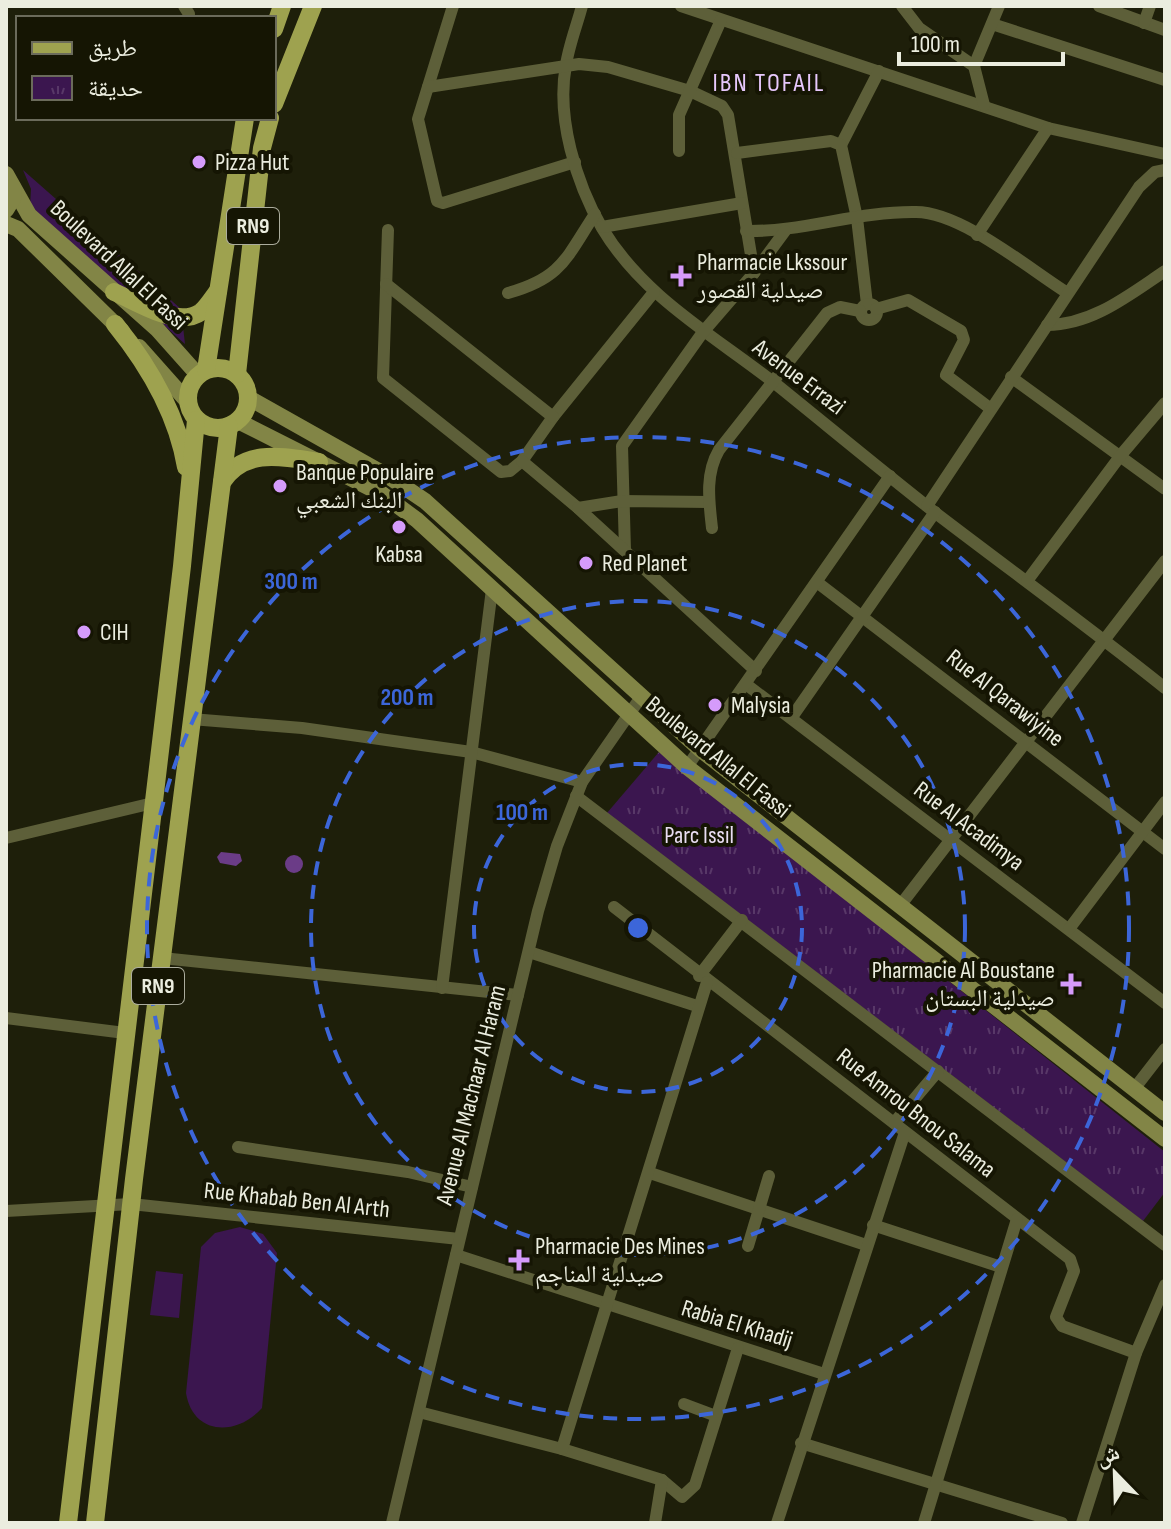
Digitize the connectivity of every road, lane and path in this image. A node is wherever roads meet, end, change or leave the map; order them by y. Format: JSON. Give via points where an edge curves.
{"nodes":[{"id":1,"x":313,"y":6,"type":"edge"},
{"id":2,"x":453,"y":6,"type":"edge"},
{"id":3,"x":582,"y":6,"type":"edge"},
{"id":4,"x":683,"y":6,"type":"edge"},
{"id":5,"x":902,"y":6,"type":"edge"},
{"id":6,"x":999,"y":6,"type":"edge"},
{"id":7,"x":1150,"y":6,"type":"edge"},
{"id":8,"x":1108,"y":7,"type":"edge"},
{"id":9,"x":721,"y":20,"type":"junction"},
{"id":10,"x":1144,"y":23,"type":"junction"},
{"id":11,"x":992,"y":24,"type":"junction"},
{"id":12,"x":1165,"y":30,"type":"edge"},
{"id":13,"x":565,"y":66,"type":"junction"},
{"id":14,"x":974,"y":66,"type":"junction"},
{"id":15,"x":879,"y":71,"type":"junction"},
{"id":16,"x":1165,"y":80,"type":"edge"},
{"id":17,"x":428,"y":87,"type":"junction"},
{"id":18,"x":690,"y":91,"type":"junction"},
{"id":19,"x":276,"y":99,"type":"edge"},
{"id":20,"x":984,"y":105,"type":"junction"},
{"id":21,"x":245,"y":120,"type":"edge"},
{"id":22,"x":270,"y":120,"type":"edge"},
{"id":23,"x":1048,"y":128,"type":"junction"},
{"id":24,"x":841,"y":145,"type":"junction"},
{"id":25,"x":679,"y":151,"type":"dead end"},
{"id":26,"x":737,"y":153,"type":"junction"},
{"id":27,"x":1165,"y":154,"type":"edge"},
{"id":28,"x":575,"y":162,"type":"junction"},
{"id":29,"x":1165,"y":170,"type":"edge"},
{"id":30,"x":10,"y":180,"type":"edge"},
{"id":31,"x":742,"y":203,"type":"junction"},
{"id":32,"x":6,"y":210,"type":"edge"},
{"id":33,"x":595,"y":214,"type":"junction"},
{"id":34,"x":857,"y":218,"type":"junction"},
{"id":35,"x":6,"y":224,"type":"edge"},
{"id":36,"x":602,"y":227,"type":"junction"},
{"id":37,"x":388,"y":230,"type":"dead end"},
{"id":38,"x":746,"y":231,"type":"junction"},
{"id":39,"x":785,"y":231,"type":"junction"},
{"id":40,"x":977,"y":235,"type":"junction"},
{"id":41,"x":1165,"y":271,"type":"edge"},
{"id":42,"x":754,"y":273,"type":"junction"},
{"id":43,"x":386,"y":284,"type":"junction"},
{"id":44,"x":220,"y":289,"type":"junction"},
{"id":45,"x":114,"y":292,"type":"junction"},
{"id":46,"x":654,"y":292,"type":"junction"},
{"id":47,"x":1066,"y":292,"type":"junction"},
{"id":48,"x":508,"y":293,"type":"dead end"},
{"id":49,"x":868,"y":308,"type":"junction"},
{"id":50,"x":115,"y":324,"type":"junction"},
{"id":51,"x":1047,"y":325,"type":"junction"},
{"id":52,"x":703,"y":332,"type":"junction"},
{"id":53,"x":202,"y":372,"type":"junction"},
{"id":54,"x":237,"y":374,"type":"junction"},
{"id":55,"x":1011,"y":377,"type":"junction"},
{"id":56,"x":773,"y":382,"type":"junction"},
{"id":57,"x":249,"y":398,"type":"junction"},
{"id":58,"x":187,"y":401,"type":"junction"},
{"id":59,"x":1165,"y":403,"type":"edge"},
{"id":60,"x":991,"y":409,"type":"junction"},
{"id":61,"x":553,"y":417,"type":"junction"},
{"id":62,"x":196,"y":420,"type":"junction"},
{"id":63,"x":233,"y":424,"type":"junction"},
{"id":64,"x":1121,"y":455,"type":"junction"},
{"id":65,"x":522,"y":461,"type":"junction"},
{"id":66,"x":319,"y":462,"type":"junction"},
{"id":67,"x":890,"y":476,"type":"junction"},
{"id":68,"x":222,"y":482,"type":"junction"},
{"id":69,"x":1165,"y":489,"type":"edge"},
{"id":70,"x":190,"y":490,"type":"junction"},
{"id":71,"x":622,"y":501,"type":"junction"},
{"id":72,"x":709,"y":502,"type":"junction"},
{"id":73,"x":578,"y":508,"type":"junction"},
{"id":74,"x":931,"y":509,"type":"junction"},
{"id":75,"x":712,"y":528,"type":"dead end"},
{"id":76,"x":625,"y":550,"type":"junction"},
{"id":77,"x":1165,"y":563,"type":"edge"},
{"id":78,"x":1027,"y":581,"type":"junction"},
{"id":79,"x":818,"y":583,"type":"junction"},
{"id":80,"x":492,"y":589,"type":"junction"},
{"id":81,"x":862,"y":616,"type":"junction"},
{"id":82,"x":1104,"y":639,"type":"junction"},
{"id":83,"x":756,"y":671,"type":"junction"},
{"id":84,"x":747,"y":685,"type":"junction"},
{"id":85,"x":1165,"y":688,"type":"edge"},
{"id":86,"x":641,"y":697,"type":"junction"},
{"id":87,"x":628,"y":715,"type":"junction"},
{"id":88,"x":792,"y":717,"type":"junction"},
{"id":89,"x":191,"y":719,"type":"junction"},
{"id":90,"x":1024,"y":741,"type":"junction"},
{"id":91,"x":701,"y":750,"type":"junction"},
{"id":92,"x":471,"y":752,"type":"junction"},
{"id":93,"x":687,"y":767,"type":"junction"},
{"id":94,"x":582,"y":782,"type":"junction"},
{"id":95,"x":576,"y":796,"type":"junction"},
{"id":96,"x":1165,"y":802,"type":"edge"},
{"id":97,"x":153,"y":803,"type":"junction"},
{"id":98,"x":1143,"y":832,"type":"junction"},
{"id":99,"x":6,"y":838,"type":"edge"},
{"id":100,"x":950,"y":840,"type":"junction"},
{"id":101,"x":1165,"y":849,"type":"edge"},
{"id":102,"x":614,"y":907,"type":"dead end"},
{"id":103,"x":899,"y":907,"type":"junction"},
{"id":104,"x":742,"y":920,"type":"junction"},
{"id":105,"x":1069,"y":929,"type":"junction"},
{"id":106,"x":529,"y":952,"type":"junction"},
{"id":107,"x":162,"y":958,"type":"junction"},
{"id":108,"x":703,"y":979,"type":"junction"},
{"id":109,"x":442,"y":988,"type":"junction"},
{"id":110,"x":518,"y":995,"type":"junction"},
{"id":111,"x":1165,"y":1003,"type":"edge"},
{"id":112,"x":697,"y":1006,"type":"junction"},
{"id":113,"x":6,"y":1018,"type":"edge"},
{"id":114,"x":125,"y":1033,"type":"junction"},
{"id":115,"x":1165,"y":1049,"type":"edge"},
{"id":116,"x":938,"y":1071,"type":"junction"},
{"id":117,"x":1134,"y":1089,"type":"junction"},
{"id":118,"x":1165,"y":1113,"type":"edge"},
{"id":119,"x":894,"y":1123,"type":"junction"},
{"id":120,"x":905,"y":1132,"type":"junction"},
{"id":121,"x":1165,"y":1139,"type":"edge"},
{"id":122,"x":238,"y":1147,"type":"dead end"},
{"id":123,"x":650,"y":1173,"type":"junction"},
{"id":124,"x":769,"y":1176,"type":"dead end"},
{"id":125,"x":472,"y":1187,"type":"junction"},
{"id":126,"x":131,"y":1204,"type":"junction"},
{"id":127,"x":106,"y":1207,"type":"junction"},
{"id":128,"x":759,"y":1208,"type":"junction"},
{"id":129,"x":6,"y":1211,"type":"edge"},
{"id":130,"x":1017,"y":1219,"type":"junction"},
{"id":131,"x":873,"y":1225,"type":"junction"},
{"id":132,"x":459,"y":1239,"type":"junction"},
{"id":133,"x":866,"y":1245,"type":"junction"},
{"id":134,"x":1165,"y":1245,"type":"edge"},
{"id":135,"x":748,"y":1246,"type":"dead end"},
{"id":136,"x":456,"y":1255,"type":"junction"},
{"id":137,"x":1001,"y":1267,"type":"junction"},
{"id":138,"x":1165,"y":1285,"type":"edge"},
{"id":139,"x":607,"y":1305,"type":"junction"},
{"id":140,"x":738,"y":1348,"type":"junction"},
{"id":141,"x":1136,"y":1353,"type":"junction"},
{"id":142,"x":824,"y":1374,"type":"junction"},
{"id":143,"x":684,"y":1404,"type":"dead end"},
{"id":144,"x":419,"y":1412,"type":"junction"},
{"id":145,"x":716,"y":1416,"type":"junction"},
{"id":146,"x":801,"y":1443,"type":"junction"},
{"id":147,"x":562,"y":1449,"type":"junction"},
{"id":148,"x":662,"y":1480,"type":"junction"},
{"id":149,"x":936,"y":1483,"type":"junction"},
{"id":150,"x":68,"y":1523,"type":"edge"},
{"id":151,"x":95,"y":1523,"type":"edge"},
{"id":152,"x":392,"y":1523,"type":"edge"},
{"id":153,"x":655,"y":1523,"type":"edge"},
{"id":154,"x":777,"y":1523,"type":"edge"},
{"id":155,"x":924,"y":1523,"type":"edge"},
{"id":156,"x":1062,"y":1523,"type":"edge"},
{"id":157,"x":1082,"y":1523,"type":"edge"}],
"edges":[{"from":1,"to":19,"type":"main road"},
{"from":2,"to":17,"type":"street"},
{"from":3,"to":13,"type":"street","name":"Avenue Errazi"},
{"from":4,"to":9,"type":"street"},
{"from":5,"to":14,"type":"street","via":[[927,34]]},
{"from":6,"to":11,"type":"street"},
{"from":7,"to":10,"type":"street"},
{"from":8,"to":10,"type":"street"},
{"from":9,"to":15,"type":"street"},
{"from":9,"to":18,"type":"street"},
{"from":10,"to":12,"type":"street"},
{"from":11,"to":14,"type":"street"},
{"from":11,"to":16,"type":"street"},
{"from":13,"to":17,"type":"street"},
{"from":13,"to":18,"type":"street","via":[[608,67]]},
{"from":13,"to":28,"type":"street","name":"Avenue Errazi","via":[[565,106]]},
{"from":14,"to":20,"type":"street"},
{"from":15,"to":20,"type":"street"},
{"from":15,"to":24,"type":"street"},
{"from":17,"to":28,"type":"street","via":[[418,128],[437,201]]},
{"from":18,"to":25,"type":"street","via":[[677,124]]},
{"from":18,"to":26,"type":"street","via":[[725,110]]},
{"from":20,"to":23,"type":"street"},
{"from":21,"to":44,"type":"main road","number":"RN9"},
{"from":22,"to":54,"type":"main road","number":"RN9","via":[[260,162]]},
{"from":23,"to":27,"type":"street"},
{"from":23,"to":40,"type":"street"},
{"from":24,"to":26,"type":"street","via":[[831,141]]},
{"from":24,"to":34,"type":"street"},
{"from":26,"to":31,"type":"street"},
{"from":28,"to":33,"type":"street","name":"Avenue Errazi"},
{"from":29,"to":47,"type":"street","via":[[1139,187]]},
{"from":30,"to":32,"type":"main road","via":[[14,197]]},
{"from":30,"to":45,"type":"main road","name":"Boulevard Allal El Fassi","via":[[29,215]]},
{"from":31,"to":36,"type":"street"},
{"from":31,"to":38,"type":"street"},
{"from":33,"to":36,"type":"street","name":"Avenue Errazi"},
{"from":33,"to":48,"type":"street","via":[[557,271],[534,286]]},
{"from":34,"to":39,"type":"street"},
{"from":34,"to":40,"type":"street","via":[[917,212]]},
{"from":34,"to":49,"type":"street"},
{"from":35,"to":50,"type":"main road","name":"Boulevard Allal El Fassi","via":[[18,229]]},
{"from":36,"to":46,"type":"street","name":"Avenue Errazi"},
{"from":37,"to":43,"type":"street"},
{"from":38,"to":39,"type":"street"},
{"from":38,"to":42,"type":"street"},
{"from":39,"to":42,"type":"street"},
{"from":40,"to":47,"type":"street"},
{"from":41,"to":51,"type":"street","via":[[1088,318]]},
{"from":42,"to":52,"type":"street"},
{"from":43,"to":61,"type":"street"},
{"from":43,"to":65,"type":"street","via":[[381,370],[388,384],[501,472]]},
{"from":44,"to":45,"type":"main road","via":[[200,312],[183,317]]},
{"from":44,"to":53,"type":"main road","number":"RN9"},
{"from":45,"to":53,"type":"main road","name":"Boulevard Allal El Fassi"},
{"from":46,"to":52,"type":"street","name":"Avenue Errazi"},
{"from":46,"to":61,"type":"street"},
{"from":47,"to":51,"type":"street"},
{"from":49,"to":56,"type":"street","via":[[840,307],[827,313]]},
{"from":49,"to":60,"type":"street","via":[[908,300],[961,331],[964,340],[946,375]]},
{"from":50,"to":58,"type":"main road","name":"Boulevard Allal El Fassi"},
{"from":50,"to":70,"type":"main road","via":[[162,396],[178,433]]},
{"from":51,"to":55,"type":"street"},
{"from":52,"to":56,"type":"street","name":"Avenue Errazi"},
{"from":52,"to":71,"type":"street","via":[[622,446]]},
{"from":53,"to":54,"type":"main road","via":[[222,368]]},
{"from":53,"to":58,"type":"main road","number":"RN9","via":[[191,382]]},
{"from":54,"to":57,"type":"main road"},
{"from":55,"to":60,"type":"street"},
{"from":55,"to":64,"type":"street"},
{"from":56,"to":67,"type":"street","name":"Avenue Errazi"},
{"from":56,"to":72,"type":"street","via":[[711,463]]},
{"from":57,"to":63,"type":"main road","number":"RN9"},
{"from":57,"to":86,"type":"main road","name":"Boulevard Allal El Fassi","via":[[425,501]]},
{"from":58,"to":62,"type":"main road"},
{"from":59,"to":64,"type":"street"},
{"from":60,"to":74,"type":"street"},
{"from":61,"to":65,"type":"street"},
{"from":62,"to":63,"type":"main road","via":[[210,427]]},
{"from":62,"to":70,"type":"main road","number":"RN9"},
{"from":63,"to":66,"type":"main road","name":"Boulevard Allal El Fassi"},
{"from":63,"to":68,"type":"main road","number":"RN9"},
{"from":64,"to":69,"type":"street"},
{"from":64,"to":78,"type":"street"},
{"from":65,"to":73,"type":"street"},
{"from":66,"to":68,"type":"main road","via":[[256,457],[236,466]]},
{"from":66,"to":80,"type":"main road","name":"Boulevard Allal El Fassi","via":[[382,494]]},
{"from":67,"to":74,"type":"street","name":"Avenue Errazi"},
{"from":67,"to":79,"type":"street"},
{"from":68,"to":89,"type":"main road","number":"RN9"},
{"from":70,"to":97,"type":"main road","number":"RN9"},
{"from":71,"to":72,"type":"street"},
{"from":71,"to":73,"type":"street"},
{"from":71,"to":76,"type":"street"},
{"from":72,"to":75,"type":"street"},
{"from":73,"to":76,"type":"street"},
{"from":74,"to":78,"type":"street","name":"Avenue Errazi"},
{"from":74,"to":81,"type":"street"},
{"from":76,"to":83,"type":"street"},
{"from":77,"to":82,"type":"street"},
{"from":78,"to":82,"type":"street","name":"Avenue Errazi"},
{"from":79,"to":81,"type":"street","name":"Rue Al Qarawiyine"},
{"from":79,"to":83,"type":"street"},
{"from":80,"to":87,"type":"main road","name":"Boulevard Allal El Fassi"},
{"from":80,"to":92,"type":"street"},
{"from":81,"to":88,"type":"street"},
{"from":81,"to":90,"type":"street","name":"Rue Al Qarawiyine"},
{"from":82,"to":85,"type":"street","name":"Avenue Errazi"},
{"from":82,"to":90,"type":"street"},
{"from":83,"to":84,"type":"street"},
{"from":84,"to":88,"type":"street","name":"Rue Al Acadimya"},
{"from":84,"to":91,"type":"street"},
{"from":86,"to":87,"type":"street","name":"Avenue Al Machaar Al Haram"},
{"from":86,"to":91,"type":"main road","name":"Boulevard Allal El Fassi"},
{"from":87,"to":93,"type":"main road","name":"Boulevard Allal El Fassi"},
{"from":87,"to":94,"type":"street","name":"Avenue Al Machaar Al Haram"},
{"from":88,"to":100,"type":"street","name":"Rue Al Acadimya"},
{"from":89,"to":92,"type":"street","via":[[302,728]]},
{"from":89,"to":107,"type":"main road","number":"RN9"},
{"from":90,"to":98,"type":"street","name":"Rue Al Qarawiyine"},
{"from":90,"to":100,"type":"street"},
{"from":91,"to":93,"type":"street"},
{"from":91,"to":103,"type":"main road","name":"Boulevard Allal El Fassi"},
{"from":92,"to":94,"type":"street"},
{"from":92,"to":109,"type":"street"},
{"from":93,"to":121,"type":"main road","name":"Boulevard Allal El Fassi"},
{"from":94,"to":95,"type":"street","name":"Avenue Al Machaar Al Haram"},
{"from":95,"to":104,"type":"street"},
{"from":95,"to":106,"type":"street","name":"Avenue Al Machaar Al Haram"},
{"from":96,"to":98,"type":"street"},
{"from":97,"to":99,"type":"street"},
{"from":97,"to":114,"type":"main road","number":"RN9"},
{"from":98,"to":101,"type":"street","name":"Rue Al Qarawiyine"},
{"from":98,"to":105,"type":"street"},
{"from":100,"to":103,"type":"street"},
{"from":100,"to":105,"type":"street","name":"Rue Al Acadimya"},
{"from":102,"to":108,"type":"street","name":"Rue Amrou Bnou Salama"},
{"from":103,"to":117,"type":"main road","name":"Boulevard Allal El Fassi"},
{"from":104,"to":108,"type":"street"},
{"from":104,"to":116,"type":"street"},
{"from":105,"to":111,"type":"street","name":"Rue Al Acadimya"},
{"from":106,"to":110,"type":"street","name":"Avenue Al Machaar Al Haram"},
{"from":106,"to":112,"type":"street"},
{"from":107,"to":109,"type":"street"},
{"from":107,"to":126,"type":"main road","number":"RN9"},
{"from":108,"to":112,"type":"street"},
{"from":108,"to":119,"type":"street","name":"Rue Amrou Bnou Salama"},
{"from":109,"to":110,"type":"street"},
{"from":110,"to":125,"type":"street","name":"Avenue Al Machaar Al Haram"},
{"from":112,"to":123,"type":"street"},
{"from":113,"to":114,"type":"street"},
{"from":114,"to":127,"type":"main road","number":"RN9"},
{"from":115,"to":117,"type":"street"},
{"from":116,"to":119,"type":"street"},
{"from":116,"to":134,"type":"street"},
{"from":117,"to":118,"type":"main road","name":"Boulevard Allal El Fassi"},
{"from":119,"to":120,"type":"street","name":"Rue Amrou Bnou Salama"},
{"from":120,"to":130,"type":"street","name":"Rue Amrou Bnou Salama"},
{"from":120,"to":131,"type":"street"},
{"from":122,"to":125,"type":"street","via":[[408,1172]]},
{"from":123,"to":128,"type":"street"},
{"from":123,"to":139,"type":"street"},
{"from":124,"to":128,"type":"street"},
{"from":125,"to":132,"type":"street","name":"Avenue Al Machaar Al Haram"},
{"from":126,"to":127,"type":"street","name":"Rue Khabab Ben Al Arth"},
{"from":126,"to":132,"type":"street","name":"Rue Khabab Ben Al Arth"},
{"from":126,"to":151,"type":"main road","number":"RN9"},
{"from":127,"to":129,"type":"street","name":"Rue Khabab Ben Al Arth"},
{"from":127,"to":150,"type":"main road","number":"RN9"},
{"from":128,"to":133,"type":"street"},
{"from":128,"to":135,"type":"street"},
{"from":130,"to":137,"type":"street"},
{"from":130,"to":141,"type":"street","name":"Rue Amrou Bnou Salama","via":[[1074,1265],[1057,1321],[1069,1331]]},
{"from":131,"to":133,"type":"street"},
{"from":131,"to":137,"type":"street"},
{"from":132,"to":136,"type":"street","name":"Avenue Al Machaar Al Haram"},
{"from":133,"to":142,"type":"street"},
{"from":136,"to":139,"type":"street","name":"Rabia El Khadij"},
{"from":136,"to":144,"type":"street","name":"Avenue Al Machaar Al Haram"},
{"from":137,"to":149,"type":"street"},
{"from":138,"to":141,"type":"street"},
{"from":139,"to":140,"type":"street","name":"Rabia El Khadij"},
{"from":139,"to":147,"type":"street"},
{"from":140,"to":142,"type":"street","name":"Rabia El Khadij"},
{"from":140,"to":145,"type":"street"},
{"from":141,"to":157,"type":"street"},
{"from":142,"to":146,"type":"street"},
{"from":143,"to":145,"type":"street"},
{"from":144,"to":147,"type":"street"},
{"from":144,"to":152,"type":"street","name":"Avenue Al Machaar Al Haram"},
{"from":145,"to":148,"type":"street","via":[[691,1492],[682,1497]]},
{"from":146,"to":149,"type":"street"},
{"from":146,"to":154,"type":"street"},
{"from":147,"to":148,"type":"street"},
{"from":148,"to":153,"type":"street"},
{"from":149,"to":155,"type":"street"},
{"from":149,"to":156,"type":"street"}]}
